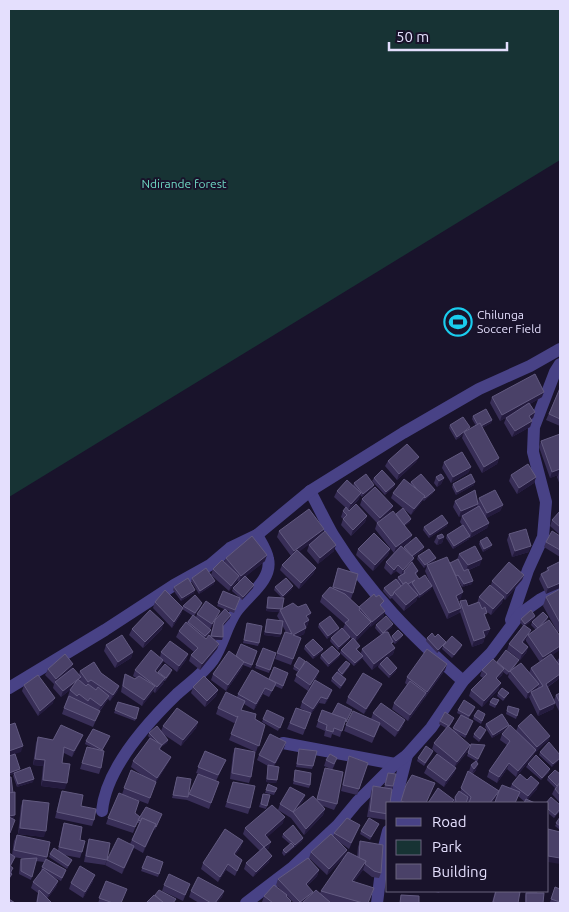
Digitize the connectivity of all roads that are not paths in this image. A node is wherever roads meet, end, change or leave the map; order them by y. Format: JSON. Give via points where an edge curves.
{"nodes":[{"id":1,"x":560,"y":349,"type":"edge"},
{"id":2,"x":560,"y":364,"type":"edge"},
{"id":3,"x":310,"y":491,"type":"junction"},
{"id":4,"x":257,"y":535,"type":"junction"},
{"id":5,"x":560,"y":589,"type":"edge"},
{"id":6,"x":509,"y":628,"type":"junction"},
{"id":7,"x":463,"y":681,"type":"junction"},
{"id":8,"x":9,"y":688,"type":"edge"},
{"id":9,"x":283,"y":743,"type":"edge"},
{"id":10,"x":407,"y":755,"type":"junction"},
{"id":11,"x":395,"y":764,"type":"junction"},
{"id":12,"x":395,"y":802,"type":"edge"},
{"id":13,"x":102,"y":811,"type":"dead end"},
{"id":14,"x":386,"y":839,"type":"edge"},
{"id":15,"x":246,"y":903,"type":"edge"},
{"id":16,"x":378,"y":903,"type":"edge"}],
"edges":[{"from":1,"to":3,"type":"street","via":[[479,389]]},
{"from":2,"to":6,"type":"street","via":[[534,426],[533,452],[546,502],[543,537],[528,570]]},
{"from":3,"to":4,"type":"street"},
{"from":3,"to":7,"type":"street","via":[[354,567],[387,608]]},
{"from":4,"to":8,"type":"street","via":[[230,548],[210,565]]},
{"from":4,"to":13,"type":"street","via":[[268,558],[265,579],[233,616],[212,661],[157,716],[124,757],[109,783]]},
{"from":5,"to":6,"type":"street","via":[[520,614]]},
{"from":6,"to":7,"type":"street","via":[[491,653]]},
{"from":7,"to":10,"type":"street","via":[[431,728]]},
{"from":9,"to":11,"type":"street"},
{"from":10,"to":11,"type":"street"},
{"from":10,"to":12,"type":"street"},
{"from":11,"to":15,"type":"street","via":[[356,802],[337,826],[293,867]]},
{"from":14,"to":16,"type":"street"}]}
